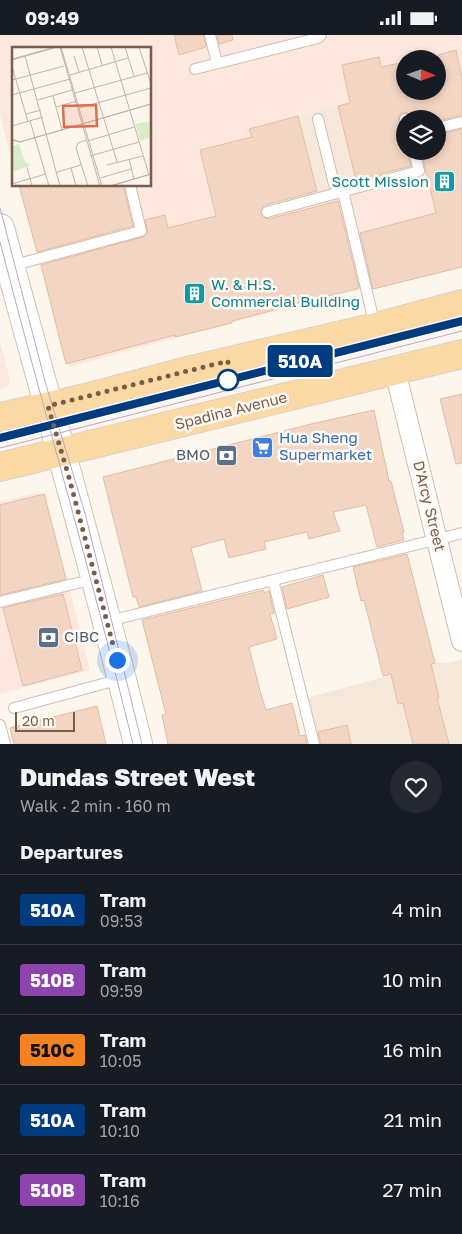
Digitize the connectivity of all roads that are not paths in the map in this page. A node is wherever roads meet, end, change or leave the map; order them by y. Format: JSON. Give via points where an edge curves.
{"nodes":[{"id":1,"x":210,"y":35,"type":"edge"},
{"id":2,"x":321,"y":35,"type":"edge"},
{"id":3,"x":218,"y":63,"type":"junction"},
{"id":4,"x":195,"y":69,"type":"dead end"},
{"id":5,"x":318,"y":119,"type":"dead end"},
{"id":6,"x":462,"y":122,"type":"edge"},
{"id":7,"x":446,"y":126,"type":"edge"},
{"id":8,"x":416,"y":160,"type":"edge"},
{"id":9,"x":130,"y":186,"type":"edge"},
{"id":10,"x":343,"y":191,"type":"junction"},
{"id":11,"x":267,"y":212,"type":"dead end"},
{"id":12,"x":0,"y":228,"type":"edge"},
{"id":13,"x":10,"y":266,"type":"junction"},
{"id":14,"x":462,"y":304,"type":"edge"},
{"id":15,"x":376,"y":327,"type":"junction"},
{"id":16,"x":462,"y":354,"type":"edge"},
{"id":17,"x":395,"y":371,"type":"junction"},
{"id":18,"x":48,"y":406,"type":"junction"},
{"id":19,"x":0,"y":417,"type":"edge"},
{"id":20,"x":62,"y":452,"type":"junction"},
{"id":21,"x":0,"y":467,"type":"edge"},
{"id":22,"x":462,"y":533,"type":"edge"},
{"id":23,"x":437,"y":539,"type":"junction"},
{"id":24,"x":97,"y":579,"type":"junction"},
{"id":25,"x":273,"y":580,"type":"junction"},
{"id":26,"x":0,"y":602,"type":"edge"},
{"id":27,"x":107,"y":622,"type":"junction"},
{"id":28,"x":462,"y":641,"type":"edge"},
{"id":29,"x":122,"y":679,"type":"junction"},
{"id":30,"x":14,"y":708,"type":"dead end"},
{"id":31,"x":0,"y":725,"type":"edge"},
{"id":32,"x":5,"y":744,"type":"edge"},
{"id":33,"x":138,"y":744,"type":"edge"},
{"id":34,"x":314,"y":744,"type":"edge"}],
"edges":[{"from":1,"to":3,"type":"lane"},
{"from":2,"to":3,"type":"lane"},
{"from":3,"to":4,"type":"lane"},
{"from":5,"to":10,"type":"lane","via":[[334,184]]},
{"from":6,"to":7,"type":"lane"},
{"from":8,"to":10,"type":"lane","via":[[419,171]]},
{"from":9,"to":13,"type":"lane","via":[[141,231]]},
{"from":10,"to":11,"type":"lane"},
{"from":10,"to":15,"type":"lane"},
{"from":12,"to":13,"type":"main road"},
{"from":13,"to":18,"type":"main road"},
{"from":14,"to":15,"type":"main road"},
{"from":15,"to":18,"type":"main road"},
{"from":16,"to":17,"type":"main road","name":"Spadina Avenue"},
{"from":17,"to":20,"type":"main road","name":"Spadina Avenue"},
{"from":17,"to":23,"type":"street","name":"D'Arcy Street"},
{"from":18,"to":19,"type":"main road"},
{"from":18,"to":20,"type":"main road"},
{"from":20,"to":21,"type":"main road","name":"Spadina Avenue"},
{"from":20,"to":24,"type":"main road"},
{"from":22,"to":23,"type":"lane"},
{"from":23,"to":25,"type":"lane"},
{"from":23,"to":28,"type":"street","name":"D'Arcy Street"},
{"from":24,"to":26,"type":"lane"},
{"from":24,"to":27,"type":"main road"},
{"from":25,"to":27,"type":"lane"},
{"from":25,"to":34,"type":"lane"},
{"from":27,"to":29,"type":"main road"},
{"from":29,"to":30,"type":"lane"},
{"from":29,"to":33,"type":"main road"},
{"from":31,"to":32,"type":"lane"}]}
